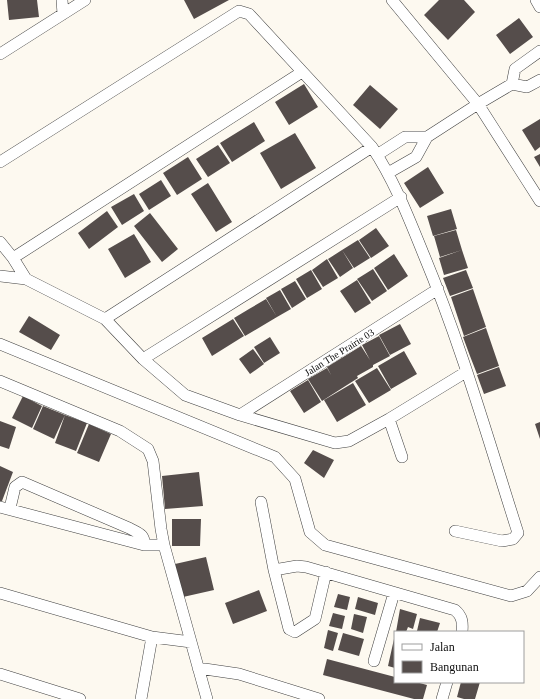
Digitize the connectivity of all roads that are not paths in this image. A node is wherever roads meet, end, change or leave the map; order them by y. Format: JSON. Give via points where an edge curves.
{"nodes":[{"id":1,"x":62,"y":0,"type":"edge"},
{"id":2,"x":85,"y":0,"type":"edge"},
{"id":3,"x":392,"y":0,"type":"edge"},
{"id":4,"x":536,"y":0,"type":"edge"},
{"id":5,"x":540,"y":7,"type":"edge"},
{"id":6,"x":63,"y":14,"type":"junction"},
{"id":7,"x":540,"y":51,"type":"edge"},
{"id":8,"x":0,"y":54,"type":"edge"},
{"id":9,"x":302,"y":72,"type":"junction"},
{"id":10,"x":540,"y":80,"type":"edge"},
{"id":11,"x":512,"y":84,"type":"junction"},
{"id":12,"x":478,"y":104,"type":"junction"},
{"id":13,"x":427,"y":137,"type":"junction"},
{"id":14,"x":374,"y":151,"type":"junction"},
{"id":15,"x":0,"y":162,"type":"edge"},
{"id":16,"x":388,"y":173,"type":"junction"},
{"id":17,"x":401,"y":197,"type":"junction"},
{"id":18,"x":540,"y":201,"type":"edge"},
{"id":19,"x":0,"y":242,"type":"edge"},
{"id":20,"x":13,"y":258,"type":"junction"},
{"id":21,"x":0,"y":276,"type":"edge"},
{"id":22,"x":26,"y":279,"type":"junction"},
{"id":23,"x":438,"y":289,"type":"junction"},
{"id":24,"x":105,"y":319,"type":"junction"},
{"id":25,"x":0,"y":344,"type":"edge"},
{"id":26,"x":143,"y":360,"type":"junction"},
{"id":27,"x":466,"y":372,"type":"junction"},
{"id":28,"x":0,"y":381,"type":"edge"},
{"id":29,"x":240,"y":415,"type":"junction"},
{"id":30,"x":389,"y":419,"type":"junction"},
{"id":31,"x":402,"y":457,"type":"dead end"},
{"id":32,"x":261,"y":502,"type":"dead end"},
{"id":33,"x":5,"y":507,"type":"edge"},
{"id":34,"x":455,"y":531,"type":"dead end"},
{"id":35,"x":144,"y":545,"type":"junction"},
{"id":36,"x":164,"y":545,"type":"junction"},
{"id":37,"x":274,"y":570,"type":"junction"},
{"id":38,"x":326,"y":572,"type":"junction"},
{"id":39,"x":540,"y":577,"type":"edge"},
{"id":40,"x":0,"y":593,"type":"edge"},
{"id":41,"x":394,"y":593,"type":"junction"},
{"id":42,"x":462,"y":631,"type":"edge"},
{"id":43,"x":152,"y":637,"type":"junction"},
{"id":44,"x":191,"y":642,"type":"junction"},
{"id":45,"x":374,"y":661,"type":"dead end"},
{"id":46,"x":198,"y":668,"type":"junction"},
{"id":47,"x":0,"y":674,"type":"edge"},
{"id":48,"x":447,"y":683,"type":"edge"},
{"id":49,"x":305,"y":697,"type":"edge"},
{"id":50,"x":80,"y":699,"type":"edge"},
{"id":51,"x":141,"y":699,"type":"edge"},
{"id":52,"x":207,"y":699,"type":"edge"},
{"id":53,"x":319,"y":699,"type":"edge"},
{"id":54,"x":442,"y":699,"type":"edge"}],
"edges":[{"from":1,"to":6,"type":"street"},
{"from":2,"to":6,"type":"street"},
{"from":3,"to":12,"type":"street"},
{"from":4,"to":5,"type":"street"},
{"from":6,"to":8,"type":"street"},
{"from":7,"to":11,"type":"street","via":[[515,69]]},
{"from":9,"to":14,"type":"street"},
{"from":9,"to":15,"type":"street","via":[[249,14],[238,11]]},
{"from":9,"to":20,"type":"street"},
{"from":10,"to":11,"type":"street","via":[[527,87]]},
{"from":11,"to":12,"type":"street"},
{"from":12,"to":13,"type":"street"},
{"from":12,"to":18,"type":"street"},
{"from":13,"to":14,"type":"street","via":[[405,138]]},
{"from":13,"to":16,"type":"street","via":[[416,157]]},
{"from":14,"to":16,"type":"street"},
{"from":14,"to":24,"type":"street"},
{"from":16,"to":17,"type":"street"},
{"from":17,"to":23,"type":"street"},
{"from":17,"to":26,"type":"street"},
{"from":19,"to":20,"type":"street"},
{"from":20,"to":22,"type":"street"},
{"from":21,"to":22,"type":"street"},
{"from":22,"to":24,"type":"street"},
{"from":23,"to":27,"type":"street"},
{"from":23,"to":29,"type":"street","name":"Jalan The Prairie 03"},
{"from":24,"to":26,"type":"street"},
{"from":25,"to":39,"type":"street","via":[[275,457],[295,479],[310,532],[325,545],[511,596],[527,591]]},
{"from":26,"to":29,"type":"street","via":[[184,395]]},
{"from":27,"to":30,"type":"street"},
{"from":27,"to":34,"type":"street","via":[[518,533],[513,539],[502,541]]},
{"from":28,"to":36,"type":"street","via":[[120,431],[148,449],[153,461]]},
{"from":29,"to":30,"type":"street","via":[[335,443],[349,441]]},
{"from":30,"to":31,"type":"street"},
{"from":32,"to":37,"type":"street"},
{"from":33,"to":35,"type":"street"},
{"from":33,"to":35,"type":"street","via":[[15,487],[22,482],[129,528],[142,536]]},
{"from":35,"to":36,"type":"street"},
{"from":36,"to":44,"type":"street"},
{"from":37,"to":38,"type":"street","via":[[297,566]]},
{"from":37,"to":38,"type":"street","via":[[289,629],[295,632],[315,619]]},
{"from":38,"to":41,"type":"street"},
{"from":40,"to":43,"type":"street"},
{"from":41,"to":42,"type":"street","via":[[455,610],[463,622]]},
{"from":41,"to":45,"type":"street"},
{"from":43,"to":44,"type":"street"},
{"from":43,"to":51,"type":"street"},
{"from":44,"to":46,"type":"street"},
{"from":46,"to":49,"type":"street","via":[[238,674]]},
{"from":46,"to":52,"type":"street"},
{"from":47,"to":50,"type":"street"},
{"from":48,"to":54,"type":"street"},
{"from":49,"to":53,"type":"street"}]}
